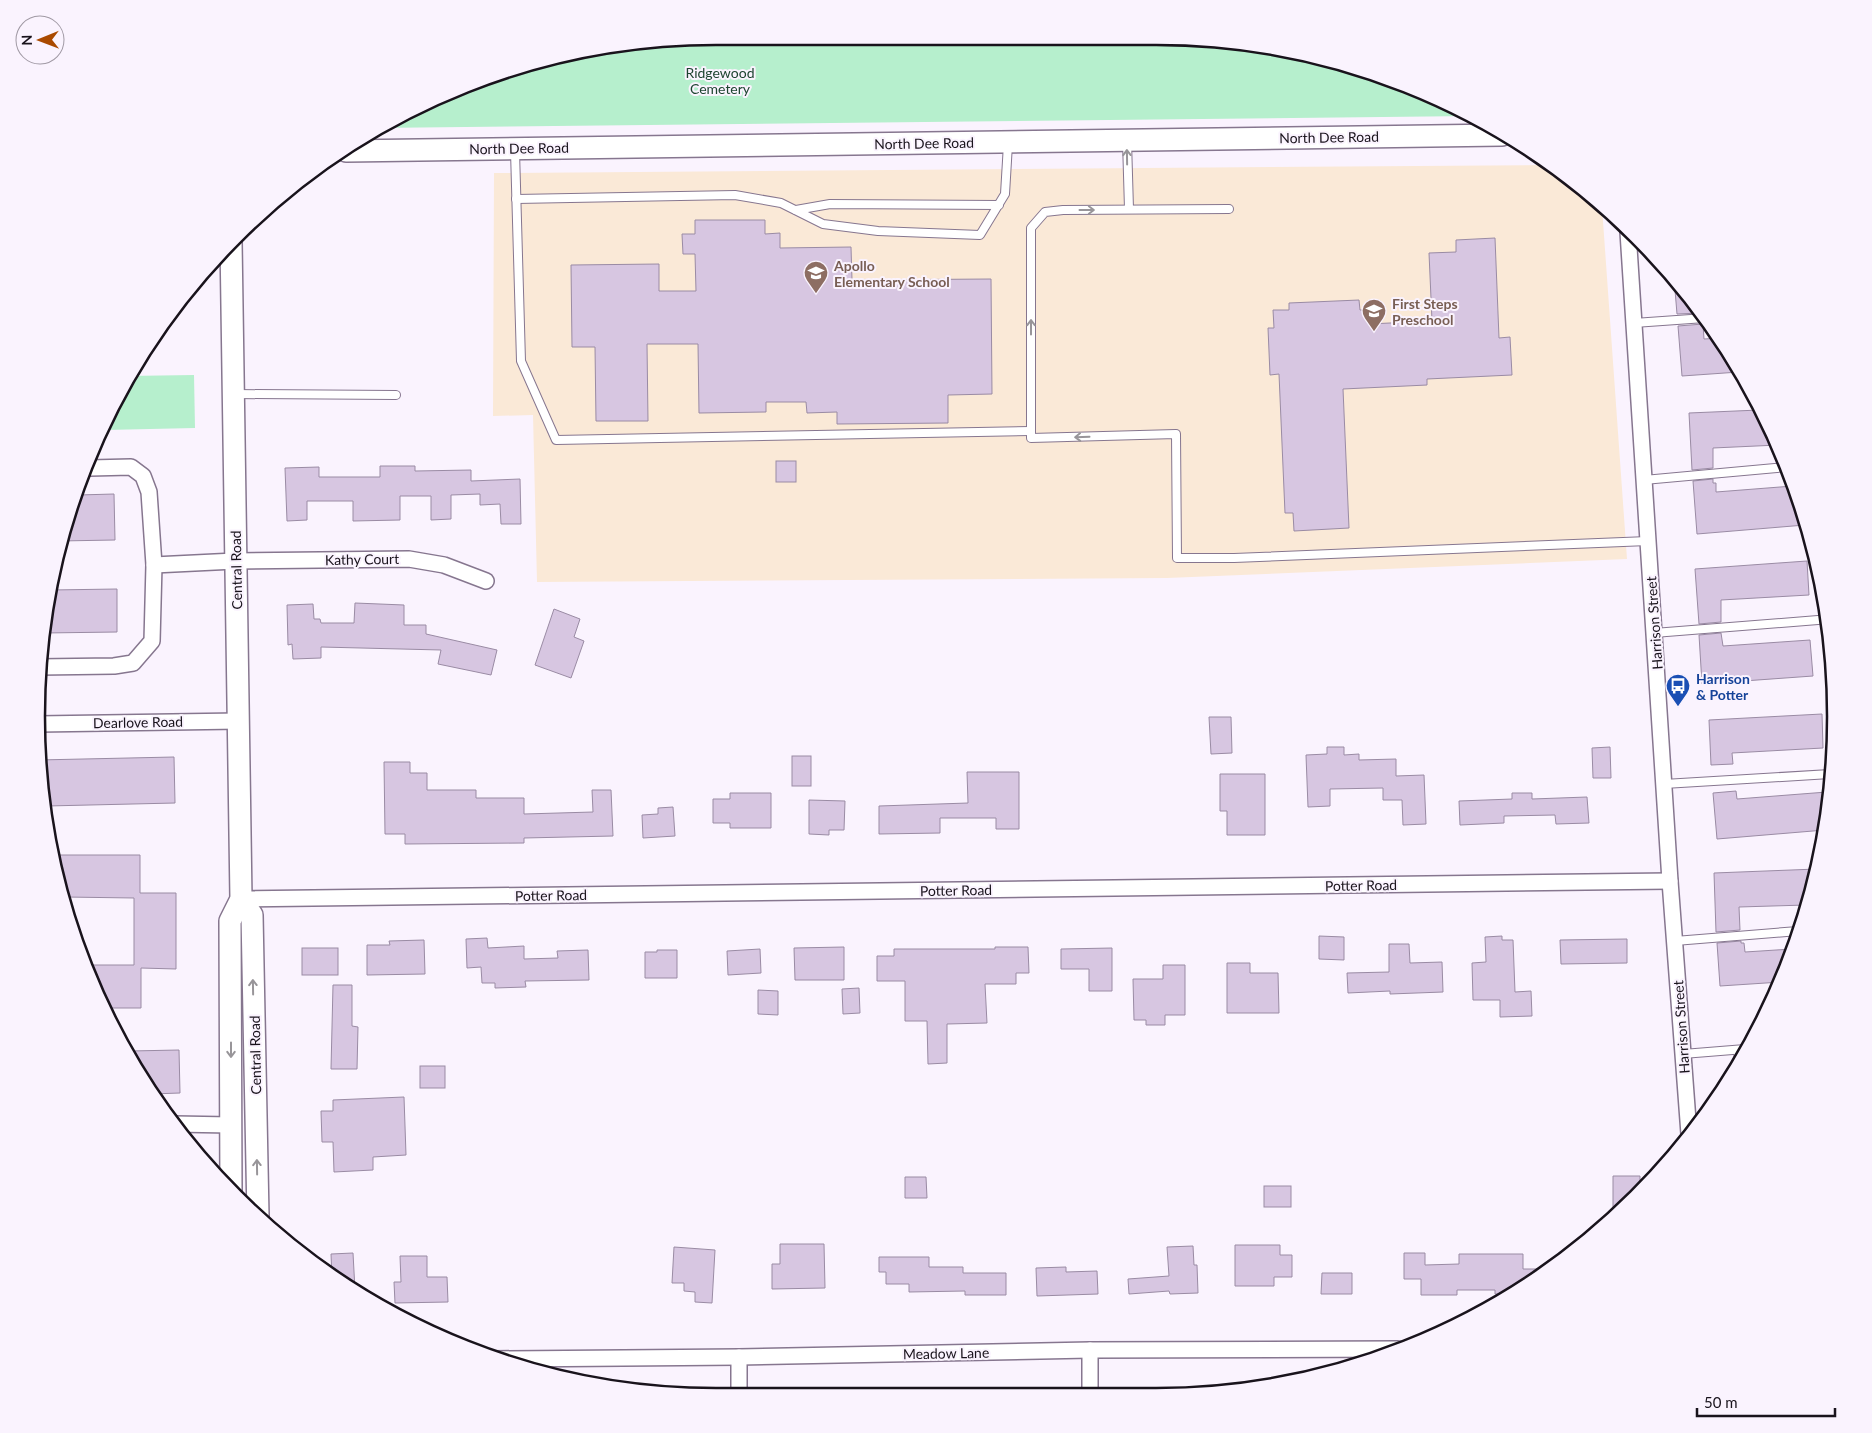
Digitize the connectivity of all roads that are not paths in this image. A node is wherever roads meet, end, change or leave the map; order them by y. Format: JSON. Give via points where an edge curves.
{"nodes":[{"id":1,"x":1491,"y":135,"type":"edge"},
{"id":2,"x":1127,"y":140,"type":"junction"},
{"id":3,"x":1008,"y":142,"type":"junction"},
{"id":4,"x":515,"y":148,"type":"junction"},
{"id":5,"x":355,"y":151,"type":"edge"},
{"id":6,"x":516,"y":199,"type":"junction"},
{"id":7,"x":999,"y":205,"type":"junction"},
{"id":8,"x":1128,"y":209,"type":"junction"},
{"id":9,"x":1229,"y":209,"type":"dead end"},
{"id":10,"x":796,"y":210,"type":"junction"},
{"id":11,"x":1629,"y":241,"type":"edge"},
{"id":12,"x":231,"y":254,"type":"edge"},
{"id":13,"x":1696,"y":319,"type":"edge"},
{"id":14,"x":1634,"y":322,"type":"junction"},
{"id":15,"x":233,"y":394,"type":"junction"},
{"id":16,"x":396,"y":395,"type":"dead end"},
{"id":17,"x":1030,"y":432,"type":"junction"},
{"id":18,"x":93,"y":468,"type":"edge"},
{"id":19,"x":1779,"y":469,"type":"edge"},
{"id":20,"x":1644,"y":480,"type":"junction"},
{"id":21,"x":1648,"y":541,"type":"junction"},
{"id":22,"x":236,"y":561,"type":"junction"},
{"id":23,"x":154,"y":565,"type":"junction"},
{"id":24,"x":486,"y":581,"type":"dead end"},
{"id":25,"x":1818,"y":620,"type":"dead end"},
{"id":26,"x":1654,"y":633,"type":"junction"},
{"id":27,"x":47,"y":667,"type":"edge"},
{"id":28,"x":239,"y":721,"type":"junction"},
{"id":29,"x":45,"y":724,"type":"edge"},
{"id":30,"x":1824,"y":774,"type":"edge"},
{"id":31,"x":1664,"y":784,"type":"junction"},
{"id":32,"x":1670,"y":881,"type":"junction"},
{"id":33,"x":241,"y":899,"type":"junction"},
{"id":34,"x":1791,"y":932,"type":"edge"},
{"id":35,"x":1675,"y":940,"type":"junction"},
{"id":36,"x":1738,"y":1049,"type":"edge"},
{"id":37,"x":1683,"y":1054,"type":"junction"},
{"id":38,"x":183,"y":1124,"type":"edge"},
{"id":39,"x":231,"y":1125,"type":"junction"},
{"id":40,"x":1688,"y":1125,"type":"edge"},
{"id":41,"x":231,"y":1179,"type":"edge"},
{"id":42,"x":258,"y":1206,"type":"edge"},
{"id":43,"x":1379,"y":1349,"type":"edge"},
{"id":44,"x":1090,"y":1350,"type":"junction"},
{"id":45,"x":739,"y":1357,"type":"junction"},
{"id":46,"x":523,"y":1359,"type":"edge"},
{"id":47,"x":739,"y":1388,"type":"edge"},
{"id":48,"x":1090,"y":1388,"type":"edge"}],
"edges":[{"from":1,"to":2,"type":"main road","name":"North Dee Road"},
{"from":2,"to":3,"type":"main road","name":"North Dee Road"},
{"from":8,"to":2,"type":"lane","one_way":true},
{"from":3,"to":4,"type":"main road","name":"North Dee Road"},
{"from":3,"to":7,"type":"lane","via":[[1006,194]]},
{"from":4,"to":5,"type":"main road","name":"North Dee Road"},
{"from":4,"to":6,"type":"lane"},
{"from":6,"to":10,"type":"lane","via":[[735,195],[780,203]]},
{"from":6,"to":17,"type":"lane","via":[[521,361],[556,440]]},
{"from":7,"to":10,"type":"lane","via":[[830,204]]},
{"from":7,"to":10,"type":"lane","via":[[980,235],[878,232],[832,226]]},
{"from":8,"to":9,"type":"lane"},
{"from":17,"to":8,"type":"lane","one_way":true,"via":[[1031,228],[1045,212]]},
{"from":11,"to":14,"type":"street","name":"Harrison Street"},
{"from":12,"to":15,"type":"main road","name":"Central Road"},
{"from":13,"to":14,"type":"lane"},
{"from":14,"to":20,"type":"street","name":"Harrison Street"},
{"from":15,"to":16,"type":"lane"},
{"from":15,"to":22,"type":"main road","name":"Central Road"},
{"from":21,"to":17,"type":"lane","one_way":true,"via":[[1177,558],[1176,434],[1030,438]]},
{"from":18,"to":23,"type":"street","via":[[131,467],[143,476],[148,492]]},
{"from":19,"to":20,"type":"lane"},
{"from":20,"to":21,"type":"street","name":"Harrison Street"},
{"from":21,"to":26,"type":"street","name":"Harrison Street"},
{"from":22,"to":23,"type":"street","name":"Kathy Court"},
{"from":22,"to":24,"type":"street","name":"Kathy Court","via":[[409,559],[444,565]]},
{"from":22,"to":28,"type":"main road","name":"Central Road"},
{"from":23,"to":27,"type":"street","via":[[152,641],[132,663]]},
{"from":25,"to":26,"type":"lane"},
{"from":26,"to":31,"type":"street","name":"Harrison Street"},
{"from":28,"to":29,"type":"street","name":"Dearlove Road"},
{"from":28,"to":33,"type":"main road","name":"Central Road"},
{"from":30,"to":31,"type":"lane"},
{"from":31,"to":32,"type":"street","name":"Harrison Street"},
{"from":32,"to":33,"type":"street","name":"Potter Road"},
{"from":32,"to":35,"type":"street","name":"Harrison Street"},
{"from":33,"to":39,"type":"main road","name":"Central Road","one_way":true,"via":[[230,921]]},
{"from":42,"to":33,"type":"main road","name":"Central Road","one_way":true,"via":[[252,915]]},
{"from":34,"to":35,"type":"lane"},
{"from":35,"to":37,"type":"street","name":"Harrison Street"},
{"from":36,"to":37,"type":"lane"},
{"from":37,"to":40,"type":"street","name":"Harrison Street"},
{"from":38,"to":39,"type":"street"},
{"from":39,"to":41,"type":"main road","name":"Central Road"},
{"from":43,"to":44,"type":"street","name":"Meadow Lane"},
{"from":44,"to":45,"type":"street","name":"Meadow Lane"},
{"from":44,"to":48,"type":"street"},
{"from":45,"to":46,"type":"street","name":"Meadow Lane"},
{"from":45,"to":47,"type":"street"}]}
